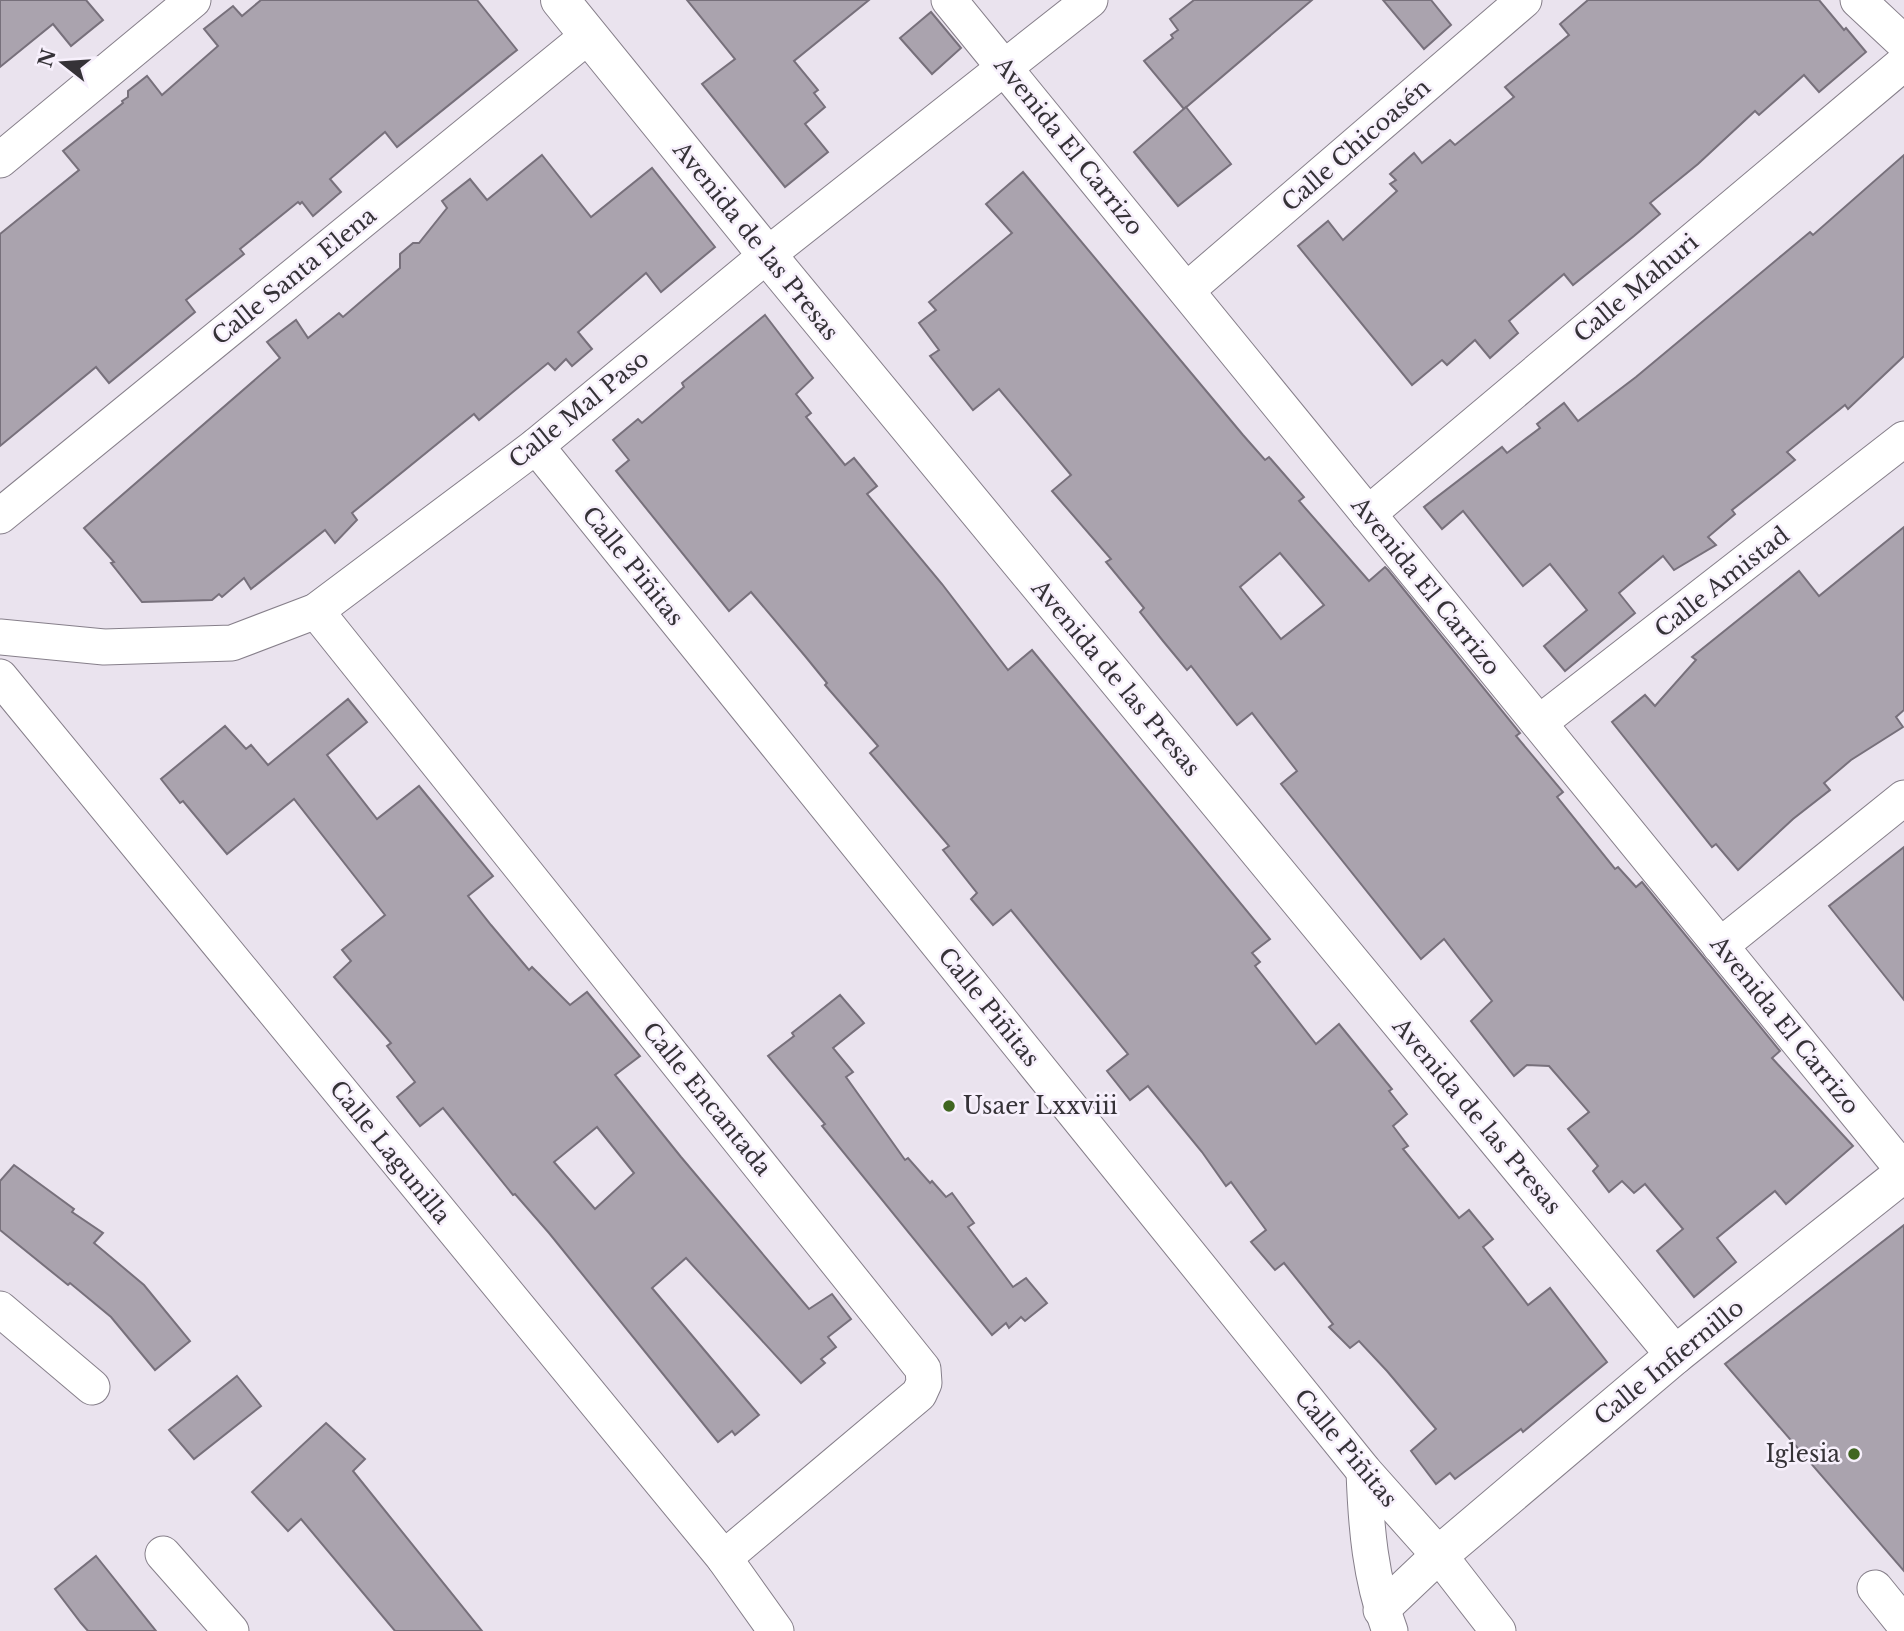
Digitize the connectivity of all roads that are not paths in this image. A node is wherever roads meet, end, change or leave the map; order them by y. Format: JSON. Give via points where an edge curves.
{"nodes":[{"id":1,"x":193,"y":0,"type":"edge"},
{"id":2,"x":560,"y":0,"type":"edge"},
{"id":3,"x":949,"y":0,"type":"edge"},
{"id":4,"x":1090,"y":0,"type":"edge"},
{"id":5,"x":1524,"y":0,"type":"edge"},
{"id":6,"x":1858,"y":0,"type":"edge"},
{"id":7,"x":588,"y":36,"type":"junction"},
{"id":8,"x":1904,"y":43,"type":"edge"},
{"id":9,"x":1904,"y":63,"type":"edge"},
{"id":10,"x":1005,"y":69,"type":"junction"},
{"id":11,"x":0,"y":160,"type":"edge"},
{"id":12,"x":767,"y":255,"type":"junction"},
{"id":13,"x":1187,"y":290,"type":"junction"},
{"id":14,"x":1904,"y":439,"type":"edge"},
{"id":15,"x":536,"y":446,"type":"junction"},
{"id":16,"x":1368,"y":514,"type":"junction"},
{"id":17,"x":0,"y":516,"type":"edge"},
{"id":18,"x":316,"y":611,"type":"junction"},
{"id":19,"x":0,"y":636,"type":"edge"},
{"id":20,"x":0,"y":677,"type":"edge"},
{"id":21,"x":1538,"y":723,"type":"junction"},
{"id":22,"x":1904,"y":798,"type":"edge"},
{"id":23,"x":1720,"y":946,"type":"junction"},
{"id":24,"x":1904,"y":1172,"type":"edge"},
{"id":25,"x":0,"y":1309,"type":"edge"},
{"id":26,"x":1675,"y":1355,"type":"junction"},
{"id":27,"x":92,"y":1387,"type":"dead end"},
{"id":28,"x":1364,"y":1472,"type":"junction"},
{"id":29,"x":163,"y":1554,"type":"dead end"},
{"id":30,"x":1439,"y":1555,"type":"junction"},
{"id":31,"x":724,"y":1558,"type":"junction"},
{"id":32,"x":1875,"y":1588,"type":"dead end"},
{"id":33,"x":1385,"y":1620,"type":"edge"},
{"id":34,"x":1904,"y":1624,"type":"edge"},
{"id":35,"x":232,"y":1631,"type":"edge"},
{"id":36,"x":776,"y":1631,"type":"edge"},
{"id":37,"x":1498,"y":1631,"type":"edge"}],
"edges":[{"from":1,"to":11,"type":"street"},
{"from":2,"to":7,"type":"street","name":"Avenida de las Presas"},
{"from":3,"to":10,"type":"street","name":"Avenida El Carrizo"},
{"from":4,"to":10,"type":"street","name":"Calle Mal Paso"},
{"from":5,"to":13,"type":"street","name":"Calle Chicoasén"},
{"from":6,"to":8,"type":"street"},
{"from":7,"to":12,"type":"street","name":"Avenida de las Presas"},
{"from":7,"to":17,"type":"street","name":"Calle Santa Elena"},
{"from":9,"to":16,"type":"street","name":"Calle Mahuri"},
{"from":10,"to":12,"type":"street","name":"Calle Mal Paso"},
{"from":10,"to":13,"type":"street","name":"Avenida El Carrizo"},
{"from":12,"to":15,"type":"street","name":"Calle Mal Paso"},
{"from":12,"to":26,"type":"street","name":"Avenida de las Presas"},
{"from":13,"to":16,"type":"street","name":"Avenida El Carrizo"},
{"from":14,"to":21,"type":"street","name":"Calle Amistad"},
{"from":15,"to":18,"type":"street","name":"Calle Mal Paso"},
{"from":15,"to":28,"type":"street","name":"Calle Piñitas"},
{"from":16,"to":21,"type":"street","name":"Avenida El Carrizo"},
{"from":18,"to":19,"type":"street","name":"Calle Mal Paso","via":[[232,643],[104,646]]},
{"from":18,"to":31,"type":"street","name":"Calle Encantada","via":[[923,1369],[919,1394]]},
{"from":20,"to":31,"type":"street","name":"Calle Lagunilla"},
{"from":21,"to":23,"type":"street","name":"Avenida El Carrizo"},
{"from":22,"to":23,"type":"street"},
{"from":23,"to":24,"type":"street","name":"Avenida El Carrizo"},
{"from":24,"to":26,"type":"street","name":"Calle Infiernillo"},
{"from":25,"to":27,"type":"street"},
{"from":26,"to":30,"type":"street","name":"Calle Infiernillo"},
{"from":28,"to":30,"type":"street","name":"Calle Piñitas"},
{"from":28,"to":33,"type":"street","via":[[1366,1529]]},
{"from":29,"to":35,"type":"street"},
{"from":30,"to":33,"type":"street"},
{"from":30,"to":37,"type":"street","name":"Calle Piñitas"},
{"from":31,"to":36,"type":"street","name":"Calle Lagunilla"},
{"from":32,"to":34,"type":"street"}]}
